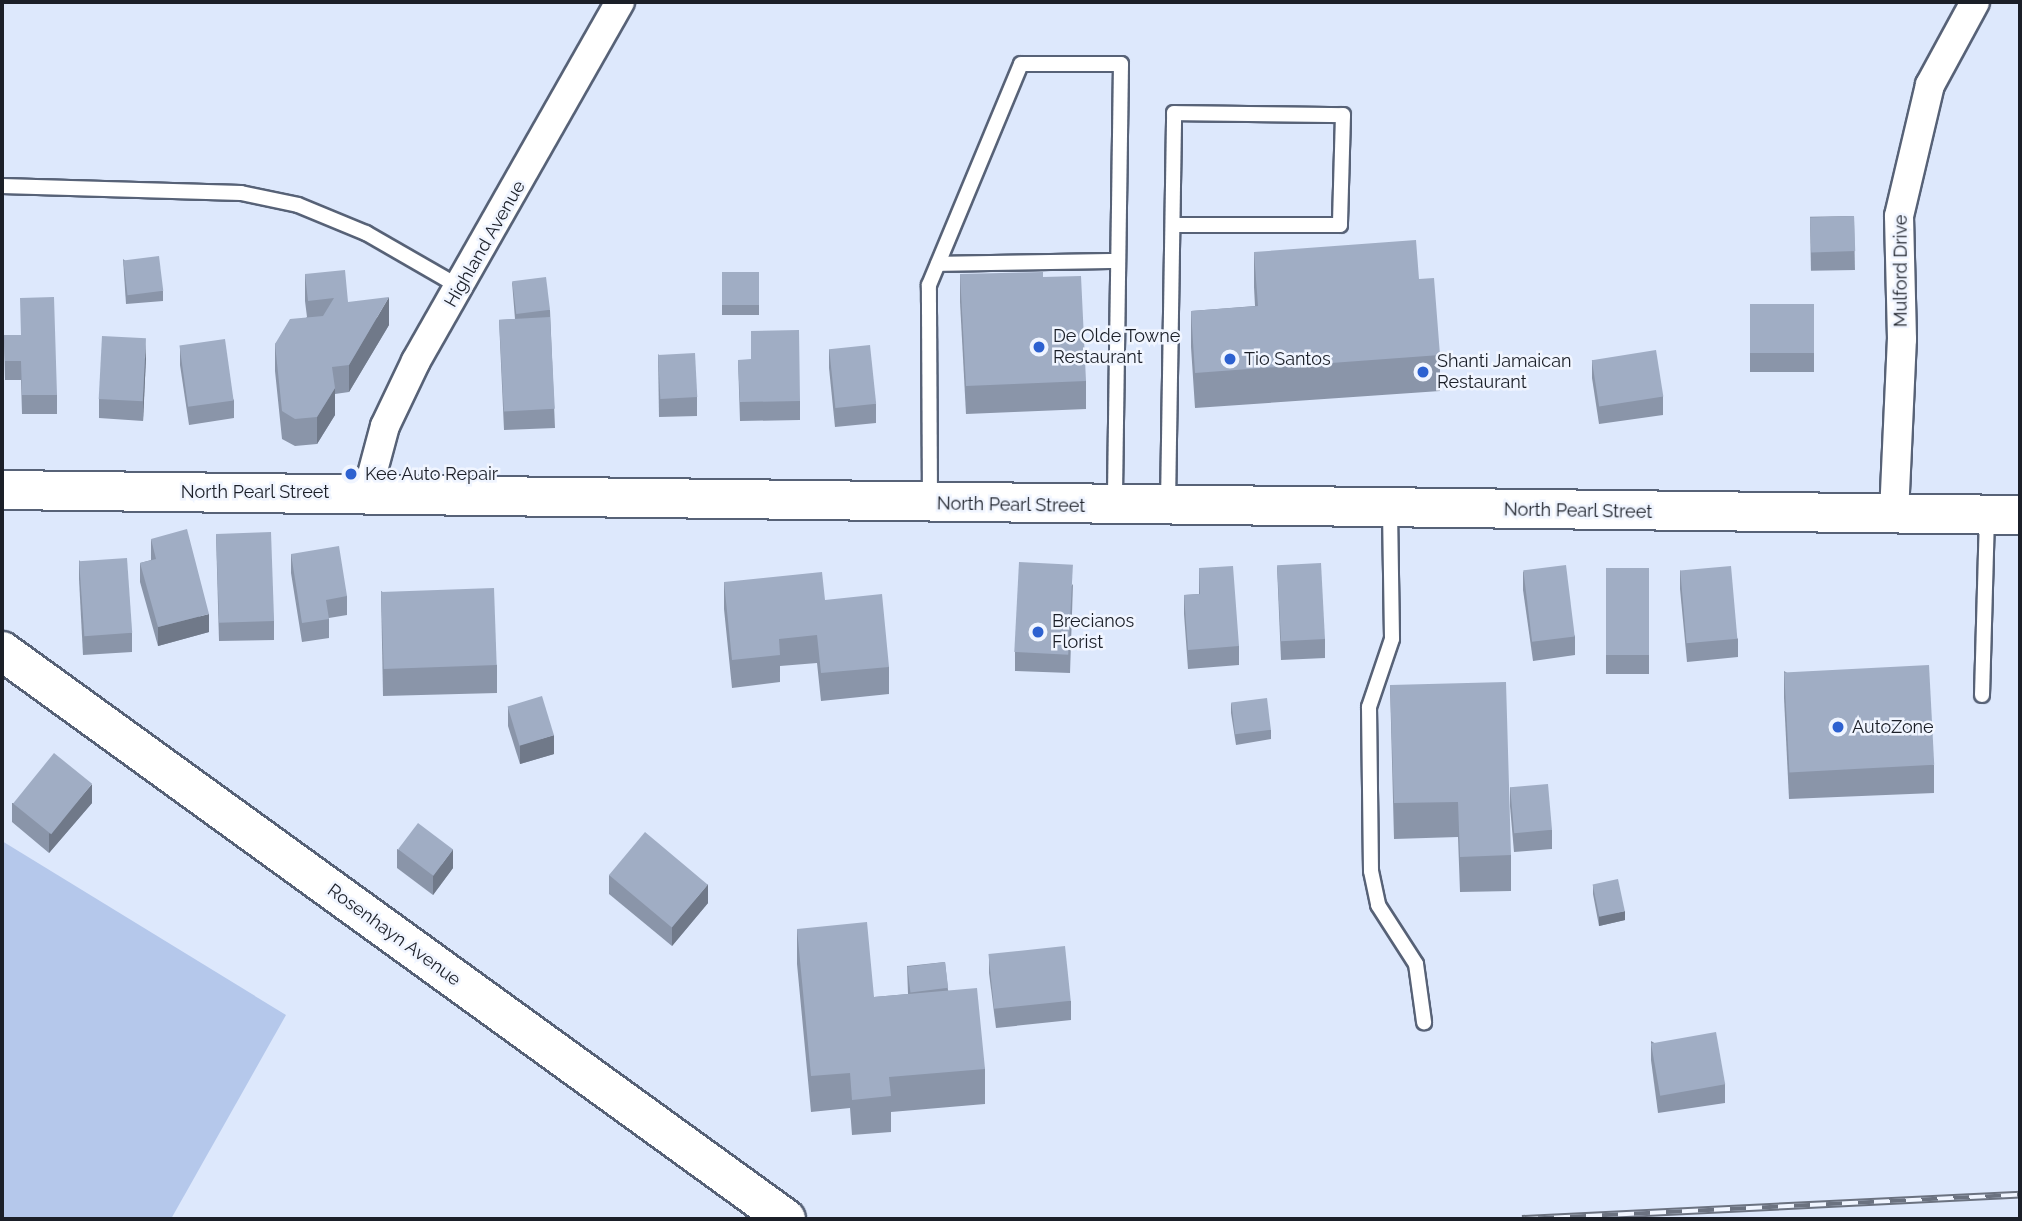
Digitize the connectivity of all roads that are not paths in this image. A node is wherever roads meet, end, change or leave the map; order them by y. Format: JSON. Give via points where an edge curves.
{"nodes":[{"id":1,"x":620,"y":2,"type":"edge"},
{"id":2,"x":1975,"y":2,"type":"edge"},
{"id":3,"x":2,"y":186,"type":"edge"},
{"id":4,"x":1175,"y":225,"type":"junction"},
{"id":5,"x":1118,"y":261,"type":"junction"},
{"id":6,"x":938,"y":264,"type":"junction"},
{"id":7,"x":460,"y":286,"type":"junction"},
{"id":8,"x":2,"y":490,"type":"edge"},
{"id":9,"x":367,"y":493,"type":"junction"},
{"id":10,"x":930,"y":504,"type":"junction"},
{"id":11,"x":1115,"y":506,"type":"junction"},
{"id":12,"x":1168,"y":506,"type":"junction"},
{"id":13,"x":1390,"y":509,"type":"junction"},
{"id":14,"x":1894,"y":514,"type":"junction"},
{"id":15,"x":2004,"y":515,"type":"edge"},
{"id":16,"x":2,"y":651,"type":"edge"},
{"id":17,"x":1982,"y":695,"type":"dead end"},
{"id":18,"x":1424,"y":1022,"type":"dead end"},
{"id":19,"x":786,"y":1219,"type":"edge"}],
"edges":[{"from":1,"to":7,"type":"street","name":"Highland Avenue"},
{"from":2,"to":14,"type":"street","name":"Mulford Drive","via":[[1930,85],[1899,216],[1902,339]]},
{"from":3,"to":7,"type":"lane","via":[[241,193],[298,205],[366,233]]},
{"from":4,"to":4,"type":"lane","via":[[1174,113],[1343,115],[1340,225]]},
{"from":4,"to":12,"type":"lane"},
{"from":5,"to":6,"type":"lane"},
{"from":5,"to":6,"type":"lane","via":[[1121,64],[1021,64]]},
{"from":5,"to":11,"type":"lane"},
{"from":6,"to":10,"type":"lane","via":[[929,285]]},
{"from":7,"to":9,"type":"street","name":"Highland Avenue","via":[[385,426]]},
{"from":8,"to":9,"type":"main road","name":"North Pearl Street"},
{"from":9,"to":10,"type":"main road","name":"North Pearl Street"},
{"from":10,"to":11,"type":"main road","name":"North Pearl Street"},
{"from":11,"to":12,"type":"main road","name":"North Pearl Street"},
{"from":12,"to":13,"type":"main road","name":"North Pearl Street"},
{"from":13,"to":14,"type":"main road","name":"North Pearl Street"},
{"from":13,"to":18,"type":"lane","via":[[1392,639],[1369,707],[1371,871],[1378,905],[1416,964]]},
{"from":14,"to":15,"type":"main road","name":"North Pearl Street"},
{"from":15,"to":17,"type":"lane"},
{"from":16,"to":19,"type":"main road","name":"Rosenhayn Avenue"}]}
